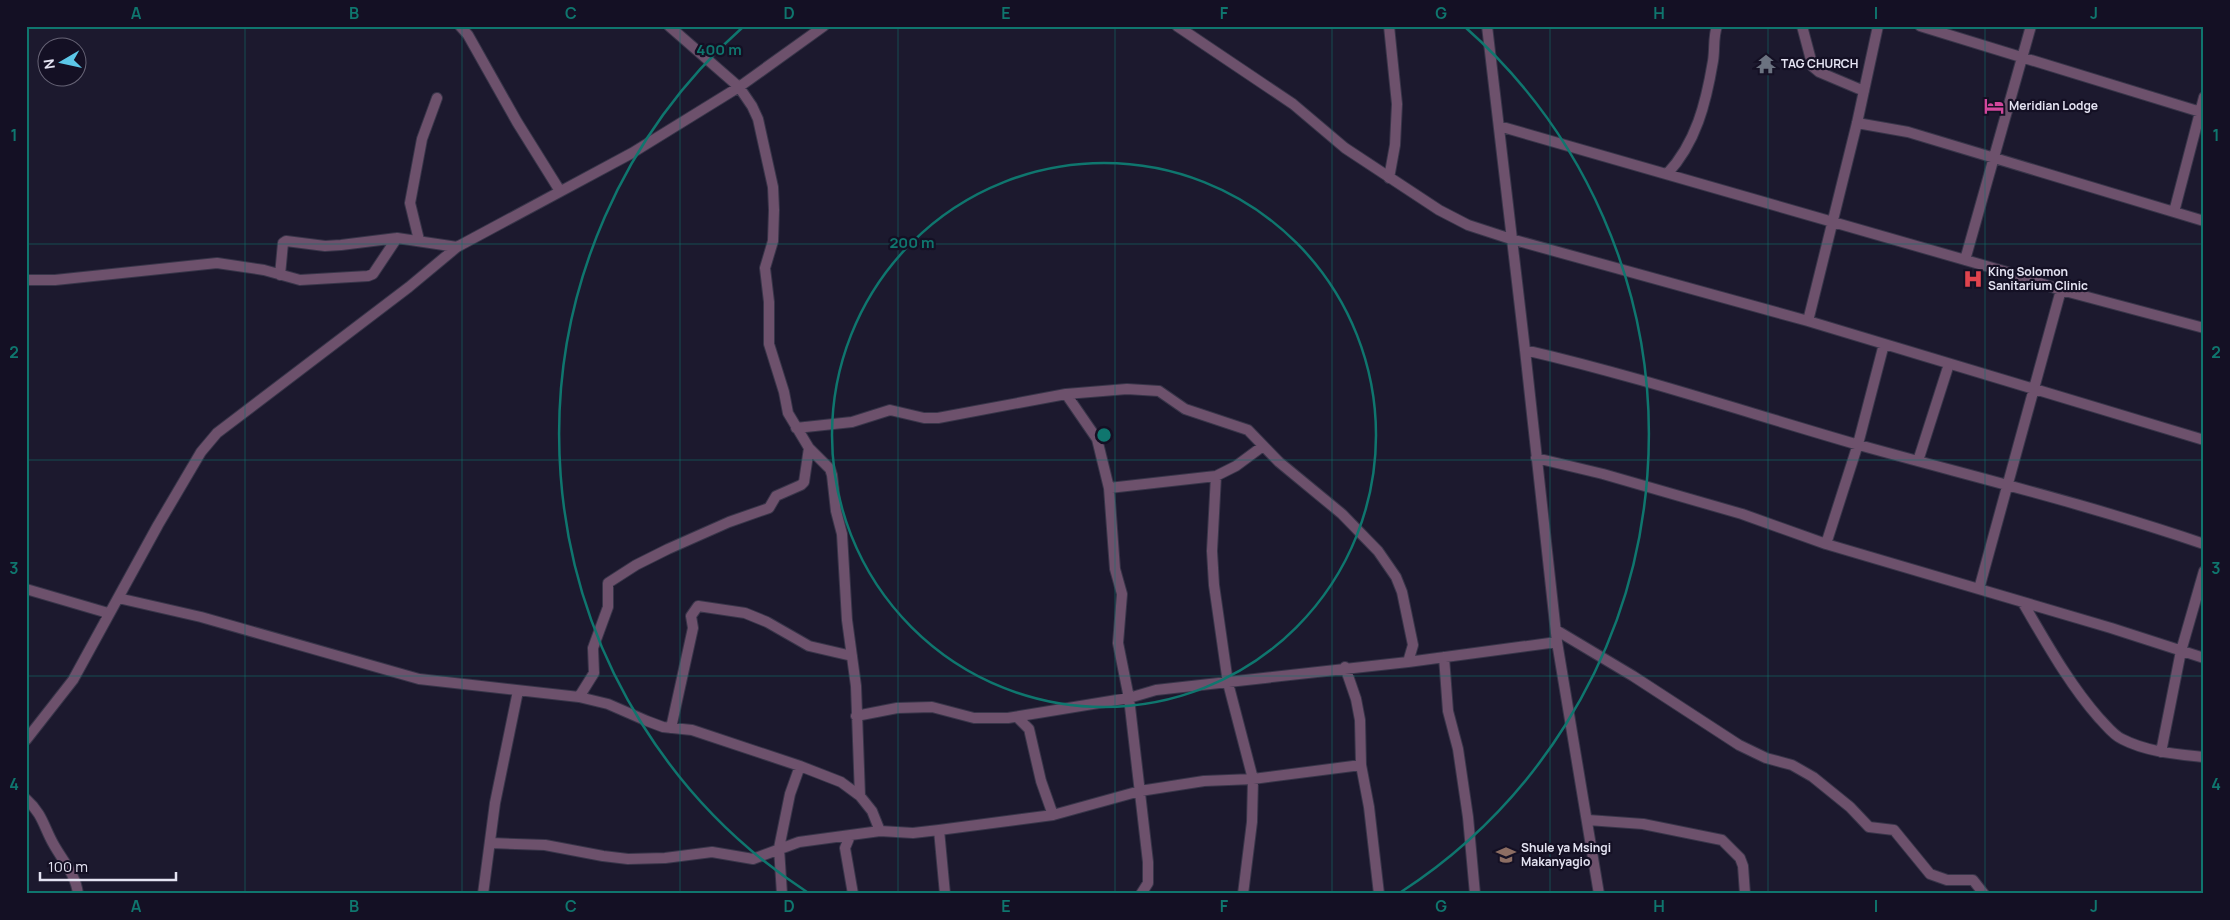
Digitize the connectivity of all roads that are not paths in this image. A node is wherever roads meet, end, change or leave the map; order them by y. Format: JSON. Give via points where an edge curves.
{"nodes":[{"id":1,"x":460,"y":26,"type":"edge"},
{"id":2,"x":669,"y":26,"type":"edge"},
{"id":3,"x":824,"y":26,"type":"edge"},
{"id":4,"x":1177,"y":26,"type":"edge"},
{"id":5,"x":1389,"y":26,"type":"edge"},
{"id":6,"x":1487,"y":26,"type":"edge"},
{"id":7,"x":1717,"y":26,"type":"edge"},
{"id":8,"x":1802,"y":26,"type":"edge"},
{"id":9,"x":1878,"y":26,"type":"edge"},
{"id":10,"x":1920,"y":26,"type":"edge"},
{"id":11,"x":2031,"y":26,"type":"edge"},
{"id":12,"x":2022,"y":59,"type":"junction"},
{"id":13,"x":739,"y":87,"type":"junction"},
{"id":14,"x":1864,"y":91,"type":"junction"},
{"id":15,"x":2204,"y":97,"type":"edge"},
{"id":16,"x":437,"y":98,"type":"dead end"},
{"id":17,"x":2202,"y":112,"type":"edge"},
{"id":18,"x":1857,"y":123,"type":"junction"},
{"id":19,"x":1499,"y":126,"type":"junction"},
{"id":20,"x":1993,"y":159,"type":"junction"},
{"id":21,"x":1667,"y":174,"type":"junction"},
{"id":22,"x":1389,"y":178,"type":"junction"},
{"id":23,"x":560,"y":191,"type":"junction"},
{"id":24,"x":2174,"y":212,"type":"junction"},
{"id":25,"x":2204,"y":221,"type":"edge"},
{"id":26,"x":1832,"y":222,"type":"junction"},
{"id":27,"x":397,"y":238,"type":"junction"},
{"id":28,"x":1511,"y":239,"type":"junction"},
{"id":29,"x":419,"y":240,"type":"junction"},
{"id":30,"x":457,"y":246,"type":"junction"},
{"id":31,"x":1964,"y":260,"type":"junction"},
{"id":32,"x":280,"y":275,"type":"junction"},
{"id":33,"x":26,"y":280,"type":"edge"},
{"id":34,"x":2061,"y":290,"type":"junction"},
{"id":35,"x":1808,"y":321,"type":"junction"},
{"id":36,"x":2204,"y":328,"type":"edge"},
{"id":37,"x":1884,"y":344,"type":"junction"},
{"id":38,"x":1526,"y":350,"type":"junction"},
{"id":39,"x":1949,"y":364,"type":"junction"},
{"id":40,"x":2034,"y":389,"type":"junction"},
{"id":41,"x":1066,"y":394,"type":"junction"},
{"id":42,"x":796,"y":428,"type":"junction"},
{"id":43,"x":2204,"y":440,"type":"edge"},
{"id":44,"x":1858,"y":444,"type":"junction"},
{"id":45,"x":1263,"y":446,"type":"junction"},
{"id":46,"x":808,"y":448,"type":"junction"},
{"id":47,"x":1536,"y":458,"type":"junction"},
{"id":48,"x":1918,"y":461,"type":"junction"},
{"id":49,"x":1216,"y":476,"type":"junction"},
{"id":50,"x":2008,"y":485,"type":"junction"},
{"id":51,"x":1109,"y":488,"type":"junction"},
{"id":52,"x":1826,"y":544,"type":"junction"},
{"id":53,"x":2204,"y":544,"type":"edge"},
{"id":54,"x":2204,"y":571,"type":"edge"},
{"id":55,"x":26,"y":589,"type":"edge"},
{"id":56,"x":1979,"y":589,"type":"junction"},
{"id":57,"x":118,"y":598,"type":"junction"},
{"id":58,"x":2023,"y":603,"type":"junction"},
{"id":59,"x":108,"y":613,"type":"junction"},
{"id":60,"x":1556,"y":630,"type":"junction"},
{"id":61,"x":1557,"y":642,"type":"junction"},
{"id":62,"x":2181,"y":651,"type":"junction"},
{"id":63,"x":852,"y":656,"type":"junction"},
{"id":64,"x":1444,"y":657,"type":"junction"},
{"id":65,"x":2204,"y":658,"type":"edge"},
{"id":66,"x":1408,"y":662,"type":"junction"},
{"id":67,"x":1345,"y":667,"type":"junction"},
{"id":68,"x":1228,"y":683,"type":"junction"},
{"id":69,"x":518,"y":691,"type":"junction"},
{"id":70,"x":578,"y":697,"type":"junction"},
{"id":71,"x":1128,"y":698,"type":"junction"},
{"id":72,"x":856,"y":716,"type":"junction"},
{"id":73,"x":1017,"y":716,"type":"junction"},
{"id":74,"x":671,"y":728,"type":"junction"},
{"id":75,"x":26,"y":740,"type":"edge"},
{"id":76,"x":2161,"y":752,"type":"junction"},
{"id":77,"x":2204,"y":757,"type":"edge"},
{"id":78,"x":1361,"y":765,"type":"junction"},
{"id":79,"x":800,"y":766,"type":"junction"},
{"id":80,"x":1253,"y":779,"type":"junction"},
{"id":81,"x":1140,"y":791,"type":"junction"},
{"id":82,"x":860,"y":796,"type":"junction"},
{"id":83,"x":26,"y":799,"type":"edge"},
{"id":84,"x":1052,"y":815,"type":"junction"},
{"id":85,"x":1588,"y":820,"type":"junction"},
{"id":86,"x":939,"y":830,"type":"junction"},
{"id":87,"x":880,"y":831,"type":"junction"},
{"id":88,"x":850,"y":836,"type":"junction"},
{"id":89,"x":491,"y":843,"type":"junction"},
{"id":90,"x":779,"y":848,"type":"junction"},
{"id":91,"x":1142,"y":893,"type":"edge"},
{"id":92,"x":78,"y":894,"type":"edge"},
{"id":93,"x":484,"y":894,"type":"edge"},
{"id":94,"x":782,"y":894,"type":"edge"},
{"id":95,"x":853,"y":894,"type":"edge"},
{"id":96,"x":944,"y":894,"type":"edge"},
{"id":97,"x":1243,"y":894,"type":"edge"},
{"id":98,"x":1379,"y":894,"type":"edge"},
{"id":99,"x":1475,"y":894,"type":"edge"},
{"id":100,"x":1599,"y":894,"type":"edge"},
{"id":101,"x":1745,"y":894,"type":"edge"},
{"id":102,"x":1984,"y":894,"type":"edge"}],
"edges":[{"from":1,"to":23,"type":"street"},
{"from":2,"to":13,"type":"street"},
{"from":3,"to":13,"type":"street"},
{"from":4,"to":22,"type":"street","via":[[1293,104],[1345,148]]},
{"from":5,"to":22,"type":"street","via":[[1397,104]]},
{"from":6,"to":19,"type":"street"},
{"from":7,"to":21,"type":"street","via":[[1714,59],[1696,129],[1681,159]]},
{"from":8,"to":14,"type":"street","via":[[1813,67]]},
{"from":9,"to":14,"type":"street"},
{"from":10,"to":12,"type":"street"},
{"from":11,"to":12,"type":"street"},
{"from":12,"to":17,"type":"street"},
{"from":12,"to":20,"type":"street"},
{"from":13,"to":23,"type":"street","via":[[632,153]]},
{"from":13,"to":42,"type":"street","via":[[758,119],[773,187],[773,241],[765,268],[770,302],[769,344],[788,413]]},
{"from":14,"to":18,"type":"street"},
{"from":15,"to":17,"type":"street"},
{"from":16,"to":29,"type":"street","via":[[422,139],[410,203]]},
{"from":17,"to":24,"type":"street"},
{"from":18,"to":20,"type":"street","via":[[1908,132]]},
{"from":18,"to":26,"type":"street"},
{"from":19,"to":21,"type":"street"},
{"from":19,"to":28,"type":"street"},
{"from":20,"to":24,"type":"street"},
{"from":20,"to":31,"type":"street"},
{"from":21,"to":26,"type":"street"},
{"from":22,"to":28,"type":"street","via":[[1456,220]]},
{"from":23,"to":30,"type":"street"},
{"from":24,"to":25,"type":"street"},
{"from":26,"to":31,"type":"street"},
{"from":26,"to":35,"type":"street"},
{"from":27,"to":29,"type":"street"},
{"from":27,"to":32,"type":"street","via":[[371,275],[300,280]]},
{"from":27,"to":32,"type":"street","via":[[333,246],[286,241],[283,243]]},
{"from":28,"to":35,"type":"street"},
{"from":28,"to":38,"type":"street"},
{"from":29,"to":30,"type":"street"},
{"from":30,"to":57,"type":"street","via":[[409,287],[218,433],[201,452]]},
{"from":31,"to":34,"type":"street"},
{"from":32,"to":33,"type":"street","via":[[217,263],[55,280]]},
{"from":34,"to":36,"type":"street"},
{"from":34,"to":40,"type":"street"},
{"from":35,"to":37,"type":"street"},
{"from":37,"to":39,"type":"street"},
{"from":37,"to":44,"type":"street"},
{"from":38,"to":44,"type":"street","via":[[1580,362]]},
{"from":38,"to":47,"type":"street"},
{"from":39,"to":40,"type":"street"},
{"from":39,"to":48,"type":"street"},
{"from":40,"to":43,"type":"street"},
{"from":40,"to":50,"type":"street"},
{"from":41,"to":42,"type":"street","via":[[938,418],[890,410],[852,422]]},
{"from":41,"to":45,"type":"street","via":[[1127,389],[1159,391],[1185,409],[1248,430]]},
{"from":41,"to":51,"type":"street","via":[[1097,439]]},
{"from":42,"to":46,"type":"street"},
{"from":44,"to":48,"type":"street"},
{"from":44,"to":52,"type":"street"},
{"from":45,"to":49,"type":"street"},
{"from":45,"to":66,"type":"street","via":[[1342,514],[1378,551],[1396,577],[1413,645]]},
{"from":46,"to":63,"type":"street","via":[[832,475],[842,534]]},
{"from":46,"to":70,"type":"street","via":[[804,482],[776,496],[769,508],[668,549],[608,583],[608,606],[593,648],[594,674]]},
{"from":47,"to":52,"type":"street","via":[[1742,514]]},
{"from":47,"to":60,"type":"street"},
{"from":48,"to":50,"type":"street"},
{"from":49,"to":51,"type":"street"},
{"from":49,"to":68,"type":"street","via":[[1212,551]]},
{"from":50,"to":53,"type":"street","via":[[2131,519]]},
{"from":50,"to":56,"type":"street"},
{"from":51,"to":71,"type":"street","via":[[1115,569],[1122,594],[1118,643]]},
{"from":52,"to":56,"type":"street"},
{"from":54,"to":62,"type":"street"},
{"from":55,"to":59,"type":"street"},
{"from":56,"to":58,"type":"street"},
{"from":57,"to":59,"type":"street"},
{"from":57,"to":69,"type":"street","via":[[201,617],[419,679]]},
{"from":58,"to":62,"type":"street"},
{"from":58,"to":76,"type":"street","via":[[2063,670],[2110,730],[2119,738]]},
{"from":59,"to":75,"type":"street","via":[[72,680]]},
{"from":60,"to":61,"type":"street"},
{"from":60,"to":102,"type":"street","via":[[1739,745],[1766,758],[1792,765],[1813,777],[1869,827],[1894,830],[1930,874],[1947,880],[1973,880]]},
{"from":61,"to":64,"type":"street"},
{"from":61,"to":85,"type":"street"},
{"from":62,"to":65,"type":"street"},
{"from":62,"to":76,"type":"street"},
{"from":63,"to":72,"type":"street"},
{"from":63,"to":74,"type":"street","via":[[809,646],[745,612],[698,606],[691,616],[693,628]]},
{"from":64,"to":66,"type":"street"},
{"from":64,"to":99,"type":"street","via":[[1448,711],[1458,749]]},
{"from":66,"to":67,"type":"street"},
{"from":67,"to":68,"type":"street"},
{"from":67,"to":78,"type":"street","via":[[1360,720]]},
{"from":68,"to":71,"type":"street","via":[[1156,690]]},
{"from":68,"to":80,"type":"street"},
{"from":69,"to":70,"type":"street"},
{"from":69,"to":89,"type":"street","via":[[495,803]]},
{"from":70,"to":74,"type":"street","via":[[608,704],[647,722]]},
{"from":71,"to":73,"type":"street"},
{"from":71,"to":81,"type":"street"},
{"from":72,"to":73,"type":"street","via":[[897,708],[932,707],[974,718]]},
{"from":72,"to":82,"type":"street"},
{"from":73,"to":84,"type":"street","via":[[1029,729]]},
{"from":74,"to":79,"type":"street","via":[[692,730]]},
{"from":76,"to":77,"type":"street"},
{"from":78,"to":80,"type":"street"},
{"from":78,"to":98,"type":"street"},
{"from":79,"to":82,"type":"street","via":[[841,782]]},
{"from":79,"to":90,"type":"street","via":[[790,794]]},
{"from":80,"to":81,"type":"street","via":[[1204,781]]},
{"from":80,"to":97,"type":"street","via":[[1252,822]]},
{"from":81,"to":84,"type":"street"},
{"from":81,"to":91,"type":"street","via":[[1148,862],[1148,883]]},
{"from":82,"to":87,"type":"street","via":[[872,811]]},
{"from":83,"to":92,"type":"street","via":[[47,826],[52,843],[72,875]]},
{"from":84,"to":86,"type":"street"},
{"from":85,"to":100,"type":"street"},
{"from":85,"to":101,"type":"street","via":[[1643,824],[1722,840],[1744,866]]},
{"from":86,"to":87,"type":"street","via":[[913,833]]},
{"from":86,"to":96,"type":"street"},
{"from":87,"to":88,"type":"street"},
{"from":88,"to":90,"type":"street","via":[[799,842]]},
{"from":88,"to":95,"type":"street","via":[[845,848]]},
{"from":89,"to":90,"type":"street","via":[[546,844],[628,859],[712,852],[753,859]]},
{"from":89,"to":93,"type":"street"},
{"from":90,"to":94,"type":"street"}]}
